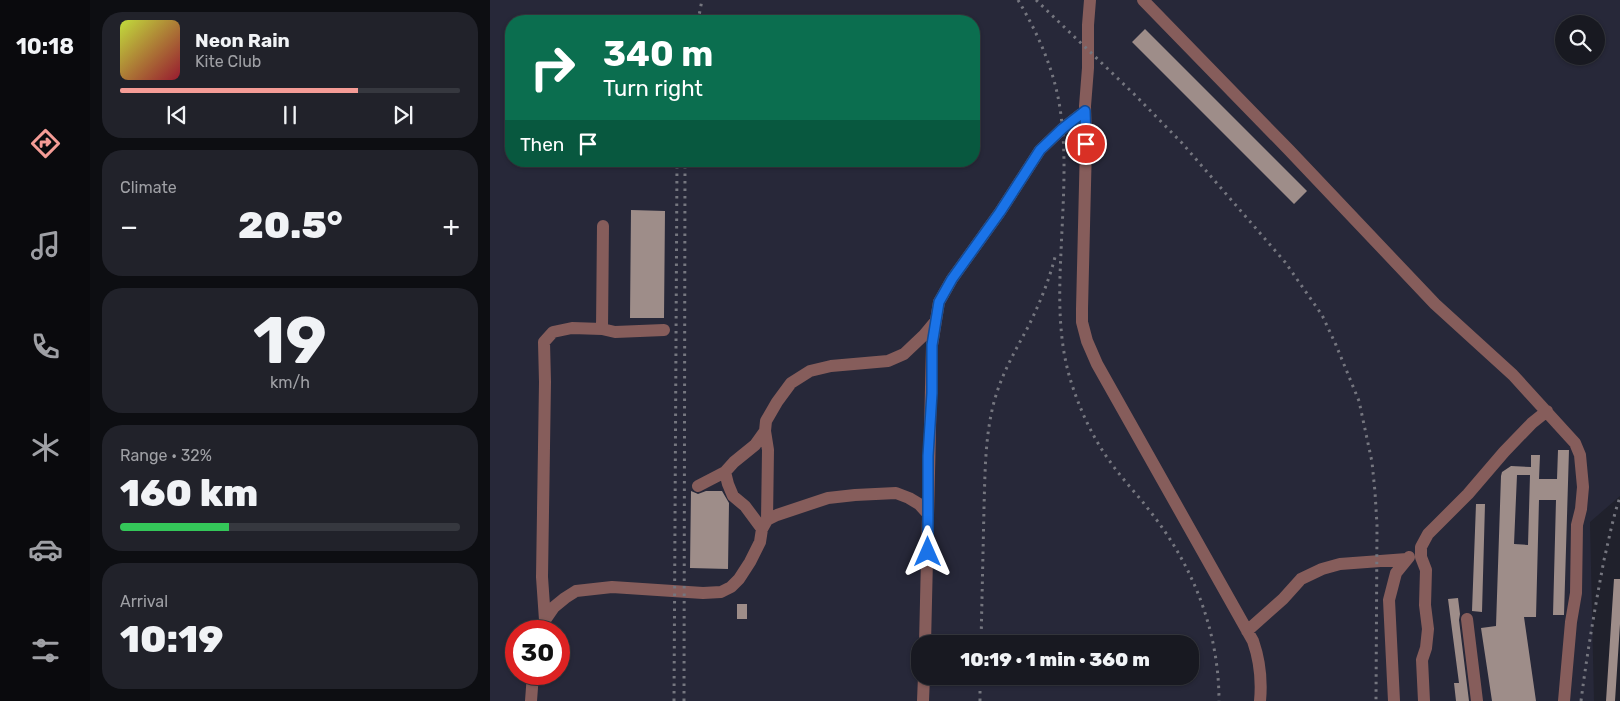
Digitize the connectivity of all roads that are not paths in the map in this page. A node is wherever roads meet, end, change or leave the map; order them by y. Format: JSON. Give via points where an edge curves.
{"nodes":[{"id":1,"x":1090,"y":0,"type":"edge"},
{"id":2,"x":1143,"y":0,"type":"edge"},
{"id":3,"x":1085,"y":111,"type":"junction"},
{"id":4,"x":604,"y":226,"type":"dead end"},
{"id":5,"x":935,"y":322,"type":"junction"},
{"id":6,"x":602,"y":329,"type":"junction"},
{"id":7,"x":664,"y":330,"type":"dead end"},
{"id":8,"x":1547,"y":411,"type":"junction"},
{"id":9,"x":765,"y":431,"type":"junction"},
{"id":10,"x":725,"y":472,"type":"junction"},
{"id":11,"x":698,"y":486,"type":"dead end"},
{"id":12,"x":928,"y":514,"type":"junction"},
{"id":13,"x":765,"y":524,"type":"junction"},
{"id":14,"x":1421,"y":547,"type":"junction"},
{"id":15,"x":1407,"y":559,"type":"junction"},
{"id":16,"x":543,"y":620,"type":"edge"},
{"id":17,"x":546,"y":620,"type":"edge"},
{"id":18,"x":1467,"y":620,"type":"dead end"},
{"id":19,"x":1247,"y":631,"type":"junction"},
{"id":20,"x":926,"y":635,"type":"edge"},
{"id":21,"x":532,"y":685,"type":"edge"},
{"id":22,"x":924,"y":685,"type":"edge"},
{"id":23,"x":531,"y":701,"type":"edge"},
{"id":24,"x":923,"y":701,"type":"edge"},
{"id":25,"x":1260,"y":701,"type":"edge"},
{"id":26,"x":1394,"y":701,"type":"edge"},
{"id":27,"x":1424,"y":701,"type":"edge"},
{"id":28,"x":1477,"y":701,"type":"edge"},
{"id":29,"x":1564,"y":701,"type":"edge"}],
"edges":[{"from":1,"to":3,"type":"street"},
{"from":2,"to":8,"type":"street","via":[[1435,304],[1513,375]]},
{"from":3,"to":5,"type":"street","via":[[1040,150],[952,279],[939,302]]},
{"from":3,"to":19,"type":"street","via":[[1082,322],[1087,341]]},
{"from":4,"to":6,"type":"street"},
{"from":5,"to":9,"type":"street","via":[[904,354],[888,361],[831,366],[810,371],[791,383],[766,421]]},
{"from":5,"to":12,"type":"street"},
{"from":6,"to":7,"type":"street","via":[[615,332]]},
{"from":6,"to":16,"type":"street","via":[[572,328],[553,332],[544,342]]},
{"from":8,"to":14,"type":"street","via":[[1428,534]]},
{"from":8,"to":29,"type":"street","via":[[1576,442],[1583,471],[1582,509],[1577,526],[1576,593]]},
{"from":9,"to":10,"type":"street","via":[[755,445]]},
{"from":9,"to":13,"type":"street","via":[[768,450]]},
{"from":10,"to":11,"type":"street"},
{"from":10,"to":13,"type":"street","via":[[734,496]]},
{"from":12,"to":13,"type":"street","via":[[909,498],[883,493],[828,498],[777,515]]},
{"from":12,"to":20,"type":"street"},
{"from":13,"to":17,"type":"street","via":[[750,562],[739,579],[721,592],[592,588],[576,591],[565,598],[554,607]]},
{"from":14,"to":15,"type":"street"},
{"from":14,"to":27,"type":"street","via":[[1426,570],[1428,629],[1422,660]]},
{"from":15,"to":19,"type":"street","via":[[1340,564],[1322,569],[1301,579]]},
{"from":15,"to":26,"type":"street","via":[[1396,572],[1389,600]]},
{"from":18,"to":28,"type":"street"},
{"from":19,"to":25,"type":"street","via":[[1258,655]]},
{"from":21,"to":23,"type":"street"},
{"from":22,"to":24,"type":"street"}]}
